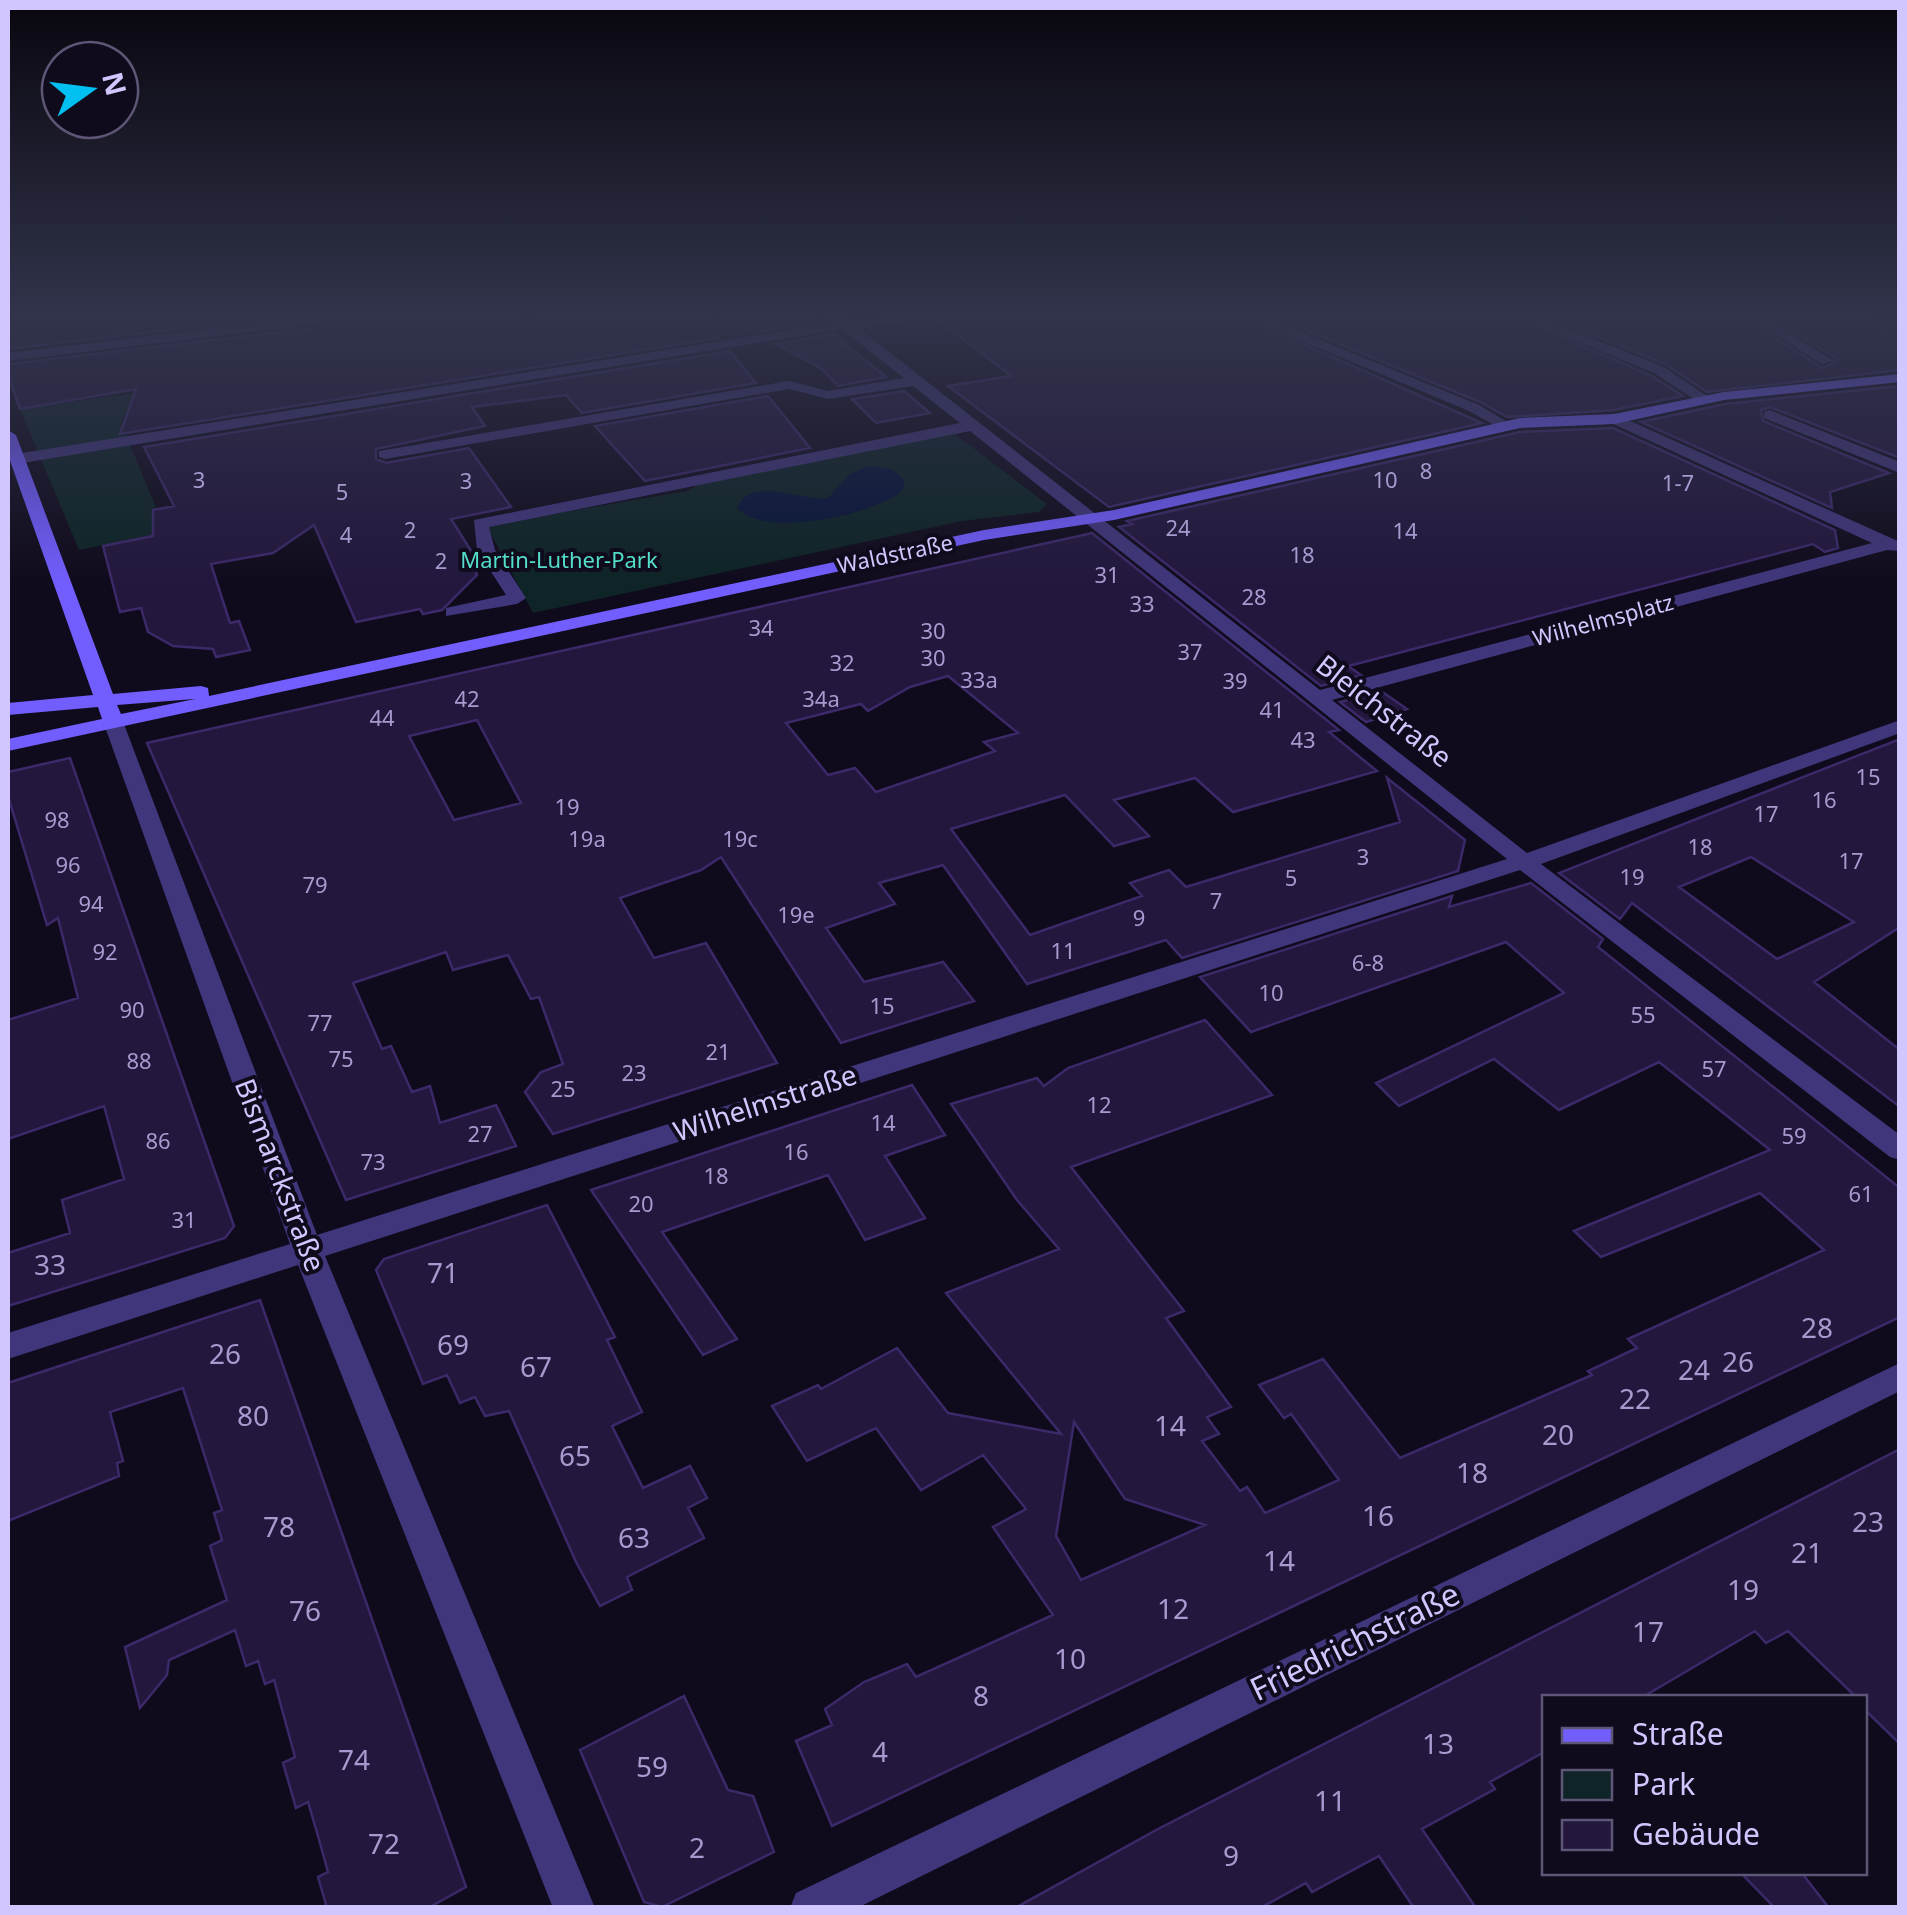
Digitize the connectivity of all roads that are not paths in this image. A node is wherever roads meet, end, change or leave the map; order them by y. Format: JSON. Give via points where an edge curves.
{"nodes":[{"id":1,"x":337,"y":405,"type":"edge"},
{"id":2,"x":665,"y":405,"type":"edge"},
{"id":3,"x":945,"y":405,"type":"edge"},
{"id":4,"x":1468,"y":405,"type":"edge"},
{"id":5,"x":1679,"y":405,"type":"edge"},
{"id":6,"x":1769,"y":415,"type":"dead end"},
{"id":7,"x":1614,"y":419,"type":"junction"},
{"id":8,"x":971,"y":426,"type":"junction"},
{"id":9,"x":1506,"y":426,"type":"junction"},
{"id":10,"x":8,"y":435,"type":"edge"},
{"id":11,"x":385,"y":454,"type":"dead end"},
{"id":12,"x":16,"y":459,"type":"junction"},
{"id":13,"x":1900,"y":468,"type":"edge"},
{"id":14,"x":1088,"y":520,"type":"junction"},
{"id":15,"x":1894,"y":547,"type":"edge"},
{"id":16,"x":453,"y":612,"type":"dead end"},
{"id":17,"x":1318,"y":697,"type":"junction"},
{"id":18,"x":8,"y":710,"type":"edge"},
{"id":19,"x":110,"y":712,"type":"junction"},
{"id":20,"x":1900,"y":726,"type":"edge"},
{"id":21,"x":8,"y":745,"type":"edge"},
{"id":22,"x":1524,"y":861,"type":"junction"},
{"id":23,"x":1900,"y":1150,"type":"edge"},
{"id":24,"x":307,"y":1249,"type":"junction"},
{"id":25,"x":8,"y":1346,"type":"edge"},
{"id":26,"x":1900,"y":1376,"type":"edge"},
{"id":27,"x":574,"y":1908,"type":"edge"},
{"id":28,"x":811,"y":1908,"type":"edge"}],
"edges":[{"from":1,"to":12,"type":"street"},
{"from":2,"to":11,"type":"street"},
{"from":3,"to":8,"type":"street","name":"Bleichstraße"},
{"from":4,"to":9,"type":"street"},
{"from":5,"to":7,"type":"street","name":"Waldstraße"},
{"from":6,"to":13,"type":"street"},
{"from":7,"to":9,"type":"street","name":"Waldstraße"},
{"from":7,"to":15,"type":"street"},
{"from":8,"to":14,"type":"street","name":"Bleichstraße"},
{"from":8,"to":16,"type":"street","via":[[480,524],[486,550],[517,598]]},
{"from":9,"to":14,"type":"street","name":"Waldstraße"},
{"from":10,"to":12,"type":"street","name":"Bismarckstraße"},
{"from":12,"to":19,"type":"street","name":"Bismarckstraße"},
{"from":14,"to":17,"type":"street","name":"Bleichstraße"},
{"from":14,"to":19,"type":"street","name":"Waldstraße","via":[[984,535],[285,686]]},
{"from":15,"to":17,"type":"street","name":"Wilhelmsplatz"},
{"from":17,"to":22,"type":"street","name":"Bleichstraße"},
{"from":18,"to":19,"type":"street","name":"Waldstraße"},
{"from":19,"to":21,"type":"street","name":"Waldstraße"},
{"from":19,"to":24,"type":"street","name":"Bismarckstraße"},
{"from":20,"to":22,"type":"street"},
{"from":22,"to":23,"type":"street","name":"Bleichstraße"},
{"from":22,"to":24,"type":"street","name":"Wilhelmstraße"},
{"from":24,"to":25,"type":"street","name":"Wilhelmstraße"},
{"from":24,"to":27,"type":"street","name":"Bismarckstraße"},
{"from":26,"to":28,"type":"street","name":"Friedrichstraße"}]}
